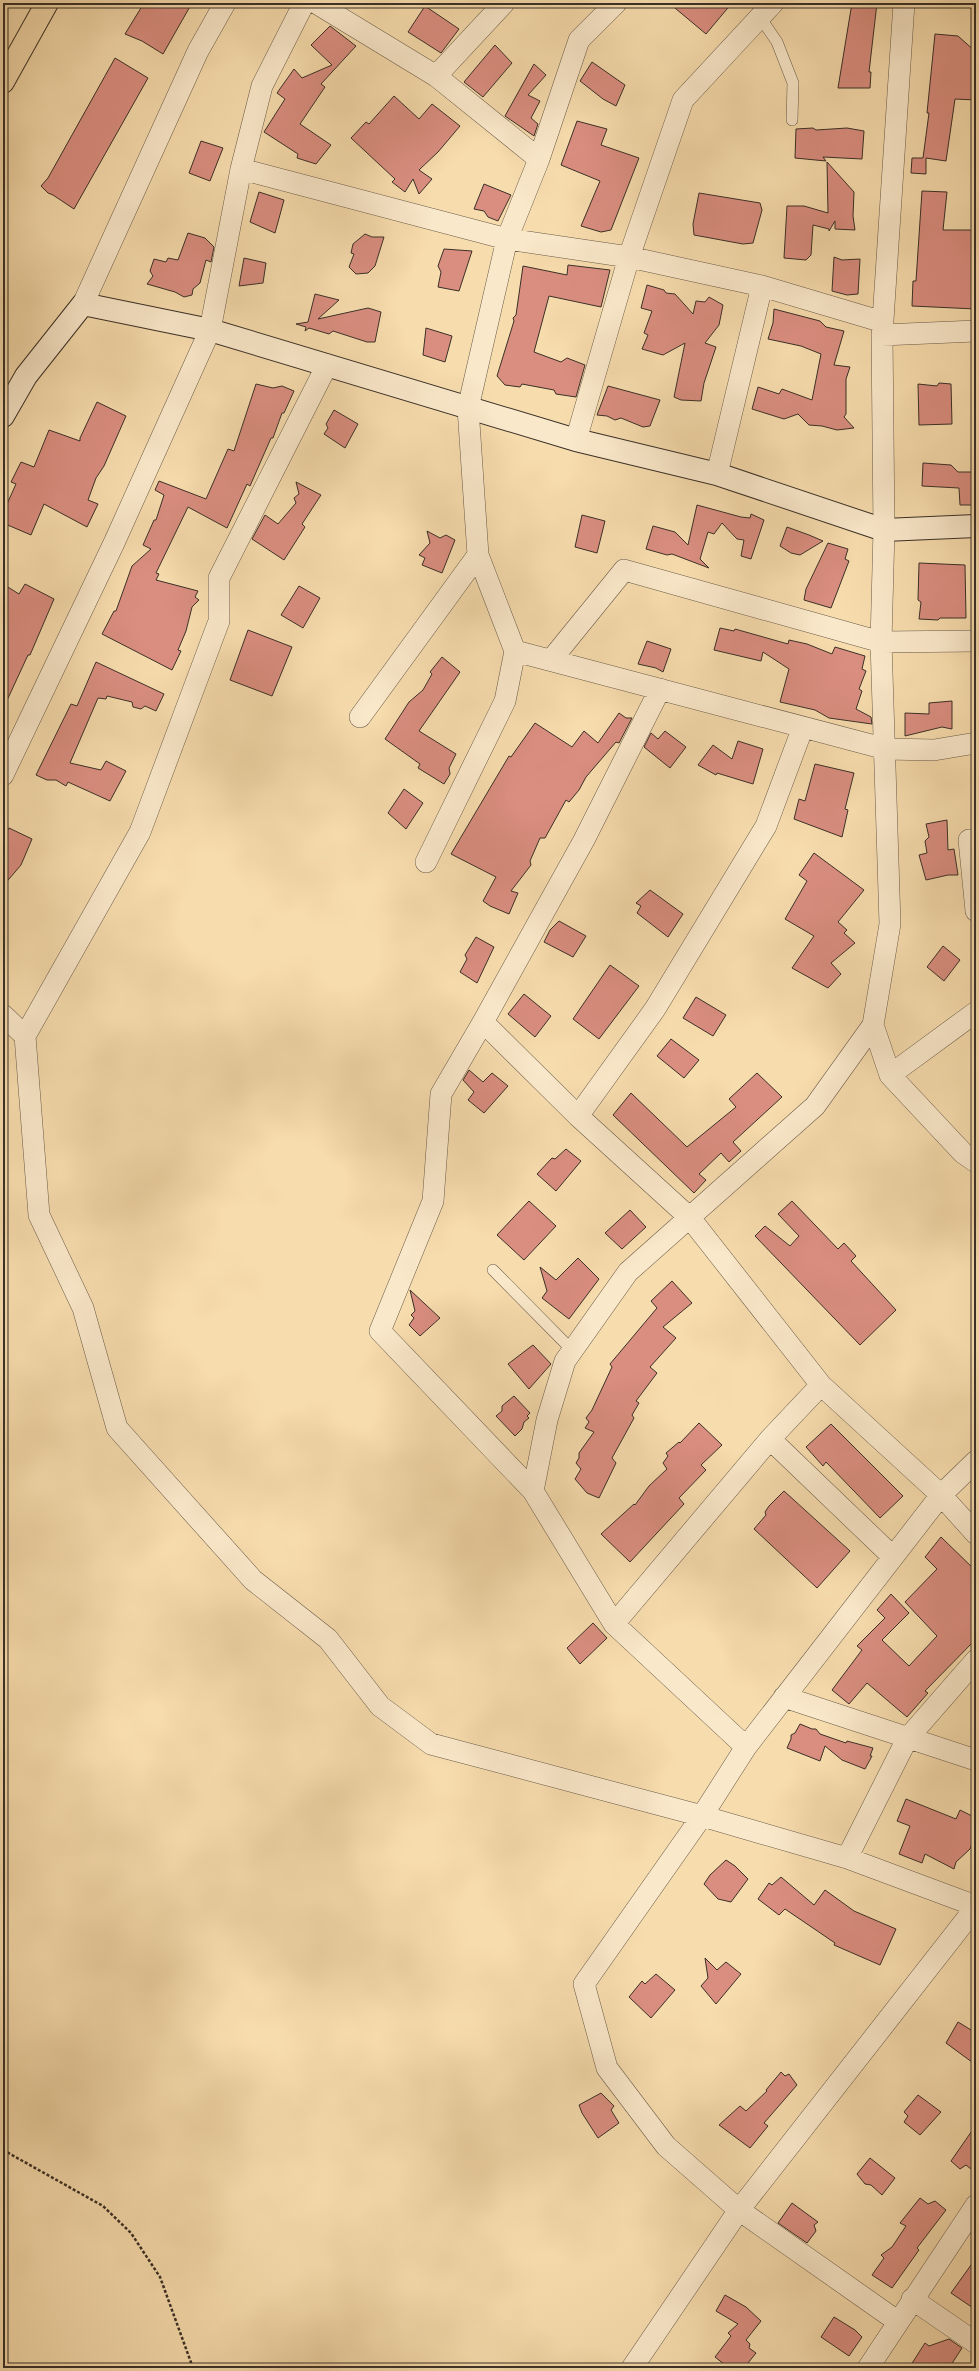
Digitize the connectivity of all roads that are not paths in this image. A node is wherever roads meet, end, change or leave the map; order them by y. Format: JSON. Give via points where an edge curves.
{"nodes":[{"id":1,"x":47,"y":3,"type":"edge"},
{"id":2,"x":225,"y":3,"type":"edge"},
{"id":3,"x":304,"y":3,"type":"edge"},
{"id":4,"x":316,"y":3,"type":"edge"},
{"id":5,"x":504,"y":3,"type":"edge"},
{"id":6,"x":616,"y":3,"type":"edge"},
{"id":7,"x":904,"y":3,"type":"edge"},
{"id":8,"x":766,"y":10,"type":"edge"},
{"id":9,"x":436,"y":76,"type":"junction"},
{"id":10,"x":3,"y":82,"type":"edge"},
{"id":11,"x":792,"y":120,"type":"dead end"},
{"id":12,"x":539,"y":160,"type":"junction"},
{"id":13,"x":241,"y":169,"type":"junction"},
{"id":14,"x":507,"y":239,"type":"junction"},
{"id":15,"x":629,"y":258,"type":"junction"},
{"id":16,"x":762,"y":286,"type":"junction"},
{"id":17,"x":83,"y":304,"type":"junction"},
{"id":18,"x":883,"y":329,"type":"junction"},
{"id":19,"x":210,"y":330,"type":"junction"},
{"id":20,"x":976,"y":331,"type":"edge"},
{"id":21,"x":326,"y":365,"type":"junction"},
{"id":22,"x":468,"y":408,"type":"junction"},
{"id":23,"x":3,"y":416,"type":"edge"},
{"id":24,"x":576,"y":440,"type":"junction"},
{"id":25,"x":717,"y":474,"type":"junction"},
{"id":26,"x":976,"y":526,"type":"edge"},
{"id":27,"x":884,"y":530,"type":"junction"},
{"id":28,"x":478,"y":555,"type":"junction"},
{"id":29,"x":976,"y":641,"type":"edge"},
{"id":30,"x":881,"y":642,"type":"junction"},
{"id":31,"x":515,"y":651,"type":"junction"},
{"id":32,"x":552,"y":660,"type":"junction"},
{"id":33,"x":660,"y":689,"type":"junction"},
{"id":34,"x":360,"y":717,"type":"dead end"},
{"id":35,"x":803,"y":727,"type":"junction"},
{"id":36,"x":976,"y":743,"type":"edge"},
{"id":37,"x":886,"y":749,"type":"junction"},
{"id":38,"x":3,"y":775,"type":"edge"},
{"id":39,"x":969,"y":840,"type":"dead end"},
{"id":40,"x":426,"y":862,"type":"dead end"},
{"id":41,"x":976,"y":911,"type":"edge"},
{"id":42,"x":976,"y":1012,"type":"edge"},
{"id":43,"x":3,"y":1015,"type":"edge"},
{"id":44,"x":483,"y":1022,"type":"junction"},
{"id":45,"x":873,"y":1025,"type":"junction"},
{"id":46,"x":26,"y":1036,"type":"junction"},
{"id":47,"x":890,"y":1075,"type":"junction"},
{"id":48,"x":578,"y":1116,"type":"junction"},
{"id":49,"x":976,"y":1162,"type":"edge"},
{"id":50,"x":690,"y":1218,"type":"junction"},
{"id":51,"x":493,"y":1270,"type":"dead end"},
{"id":52,"x":573,"y":1351,"type":"junction"},
{"id":53,"x":821,"y":1385,"type":"junction"},
{"id":54,"x":770,"y":1439,"type":"junction"},
{"id":55,"x":976,"y":1461,"type":"edge"},
{"id":56,"x":533,"y":1490,"type":"junction"},
{"id":57,"x":940,"y":1495,"type":"junction"},
{"id":58,"x":976,"y":1534,"type":"edge"},
{"id":59,"x":893,"y":1557,"type":"junction"},
{"id":60,"x":614,"y":1624,"type":"junction"},
{"id":61,"x":976,"y":1660,"type":"edge"},
{"id":62,"x":784,"y":1697,"type":"junction"},
{"id":63,"x":907,"y":1739,"type":"junction"},
{"id":64,"x":746,"y":1747,"type":"junction"},
{"id":65,"x":976,"y":1760,"type":"edge"},
{"id":66,"x":702,"y":1816,"type":"junction"},
{"id":67,"x":847,"y":1858,"type":"junction"},
{"id":68,"x":976,"y":1906,"type":"edge"},
{"id":69,"x":976,"y":2205,"type":"edge"},
{"id":70,"x":739,"y":2210,"type":"junction"},
{"id":71,"x":912,"y":2299,"type":"junction"},
{"id":72,"x":897,"y":2321,"type":"junction"},
{"id":73,"x":976,"y":2343,"type":"edge"},
{"id":74,"x":632,"y":2368,"type":"edge"},
{"id":75,"x":868,"y":2368,"type":"edge"}],
"edges":[{"from":1,"to":10,"type":"main road"},
{"from":2,"to":17,"type":"street","via":[[198,51]]},
{"from":3,"to":13,"type":"street","via":[[262,86]]},
{"from":4,"to":9,"type":"street"},
{"from":5,"to":9,"type":"street"},
{"from":6,"to":12,"type":"street","via":[[579,40]]},
{"from":7,"to":18,"type":"street"},
{"from":8,"to":11,"type":"lane","via":[[793,83]]},
{"from":8,"to":15,"type":"street","via":[[683,100]]},
{"from":9,"to":12,"type":"street"},
{"from":12,"to":14,"type":"street"},
{"from":13,"to":14,"type":"street"},
{"from":13,"to":19,"type":"street"},
{"from":14,"to":15,"type":"street"},
{"from":14,"to":22,"type":"street"},
{"from":15,"to":16,"type":"street"},
{"from":15,"to":24,"type":"street"},
{"from":16,"to":18,"type":"street"},
{"from":16,"to":25,"type":"street"},
{"from":17,"to":19,"type":"street"},
{"from":17,"to":23,"type":"street","via":[[26,376]]},
{"from":18,"to":20,"type":"street"},
{"from":18,"to":27,"type":"street"},
{"from":19,"to":21,"type":"street"},
{"from":19,"to":38,"type":"street","via":[[114,543]]},
{"from":21,"to":22,"type":"street"},
{"from":21,"to":46,"type":"street","via":[[219,578],[219,621],[140,832]]},
{"from":22,"to":24,"type":"street"},
{"from":22,"to":28,"type":"street"},
{"from":24,"to":25,"type":"street"},
{"from":25,"to":27,"type":"street"},
{"from":26,"to":27,"type":"street"},
{"from":27,"to":30,"type":"street"},
{"from":28,"to":31,"type":"street"},
{"from":28,"to":34,"type":"street"},
{"from":29,"to":30,"type":"street"},
{"from":30,"to":32,"type":"street","via":[[624,570]]},
{"from":30,"to":37,"type":"street"},
{"from":31,"to":32,"type":"street"},
{"from":31,"to":40,"type":"street","via":[[505,701]]},
{"from":32,"to":33,"type":"street"},
{"from":33,"to":35,"type":"street"},
{"from":33,"to":44,"type":"street","via":[[584,840]]},
{"from":35,"to":37,"type":"street"},
{"from":35,"to":48,"type":"street","via":[[766,826],[655,1009]]},
{"from":36,"to":37,"type":"street","via":[[934,750]]},
{"from":37,"to":45,"type":"street","via":[[890,924]]},
{"from":39,"to":41,"type":"street"},
{"from":42,"to":47,"type":"street"},
{"from":43,"to":46,"type":"street"},
{"from":44,"to":48,"type":"street"},
{"from":44,"to":56,"type":"street","via":[[441,1094],[434,1201],[380,1331]]},
{"from":45,"to":47,"type":"street"},
{"from":45,"to":50,"type":"street","via":[[815,1106]]},
{"from":46,"to":66,"type":"street","via":[[39,1215],[83,1308],[117,1428],[253,1580],[328,1639],[380,1706],[431,1744]]},
{"from":47,"to":49,"type":"street","via":[[963,1153]]},
{"from":48,"to":50,"type":"street"},
{"from":50,"to":52,"type":"street","via":[[628,1272]]},
{"from":50,"to":53,"type":"street"},
{"from":51,"to":52,"type":"lane"},
{"from":52,"to":56,"type":"street","via":[[565,1362],[547,1420]]},
{"from":53,"to":54,"type":"street"},
{"from":53,"to":57,"type":"street"},
{"from":54,"to":59,"type":"street"},
{"from":54,"to":60,"type":"street"},
{"from":55,"to":57,"type":"street"},
{"from":56,"to":60,"type":"street"},
{"from":57,"to":58,"type":"street"},
{"from":57,"to":59,"type":"street"},
{"from":59,"to":62,"type":"street"},
{"from":60,"to":64,"type":"street"},
{"from":61,"to":63,"type":"street"},
{"from":62,"to":63,"type":"street"},
{"from":62,"to":64,"type":"street"},
{"from":63,"to":65,"type":"street"},
{"from":63,"to":67,"type":"street"},
{"from":64,"to":66,"type":"street"},
{"from":66,"to":67,"type":"street"},
{"from":66,"to":70,"type":"street","via":[[584,1984],[607,2068],[666,2146]]},
{"from":67,"to":68,"type":"street"},
{"from":68,"to":70,"type":"street"},
{"from":69,"to":71,"type":"street"},
{"from":70,"to":72,"type":"street"},
{"from":70,"to":74,"type":"street"},
{"from":71,"to":72,"type":"street"},
{"from":71,"to":73,"type":"street"},
{"from":72,"to":75,"type":"street"}]}
